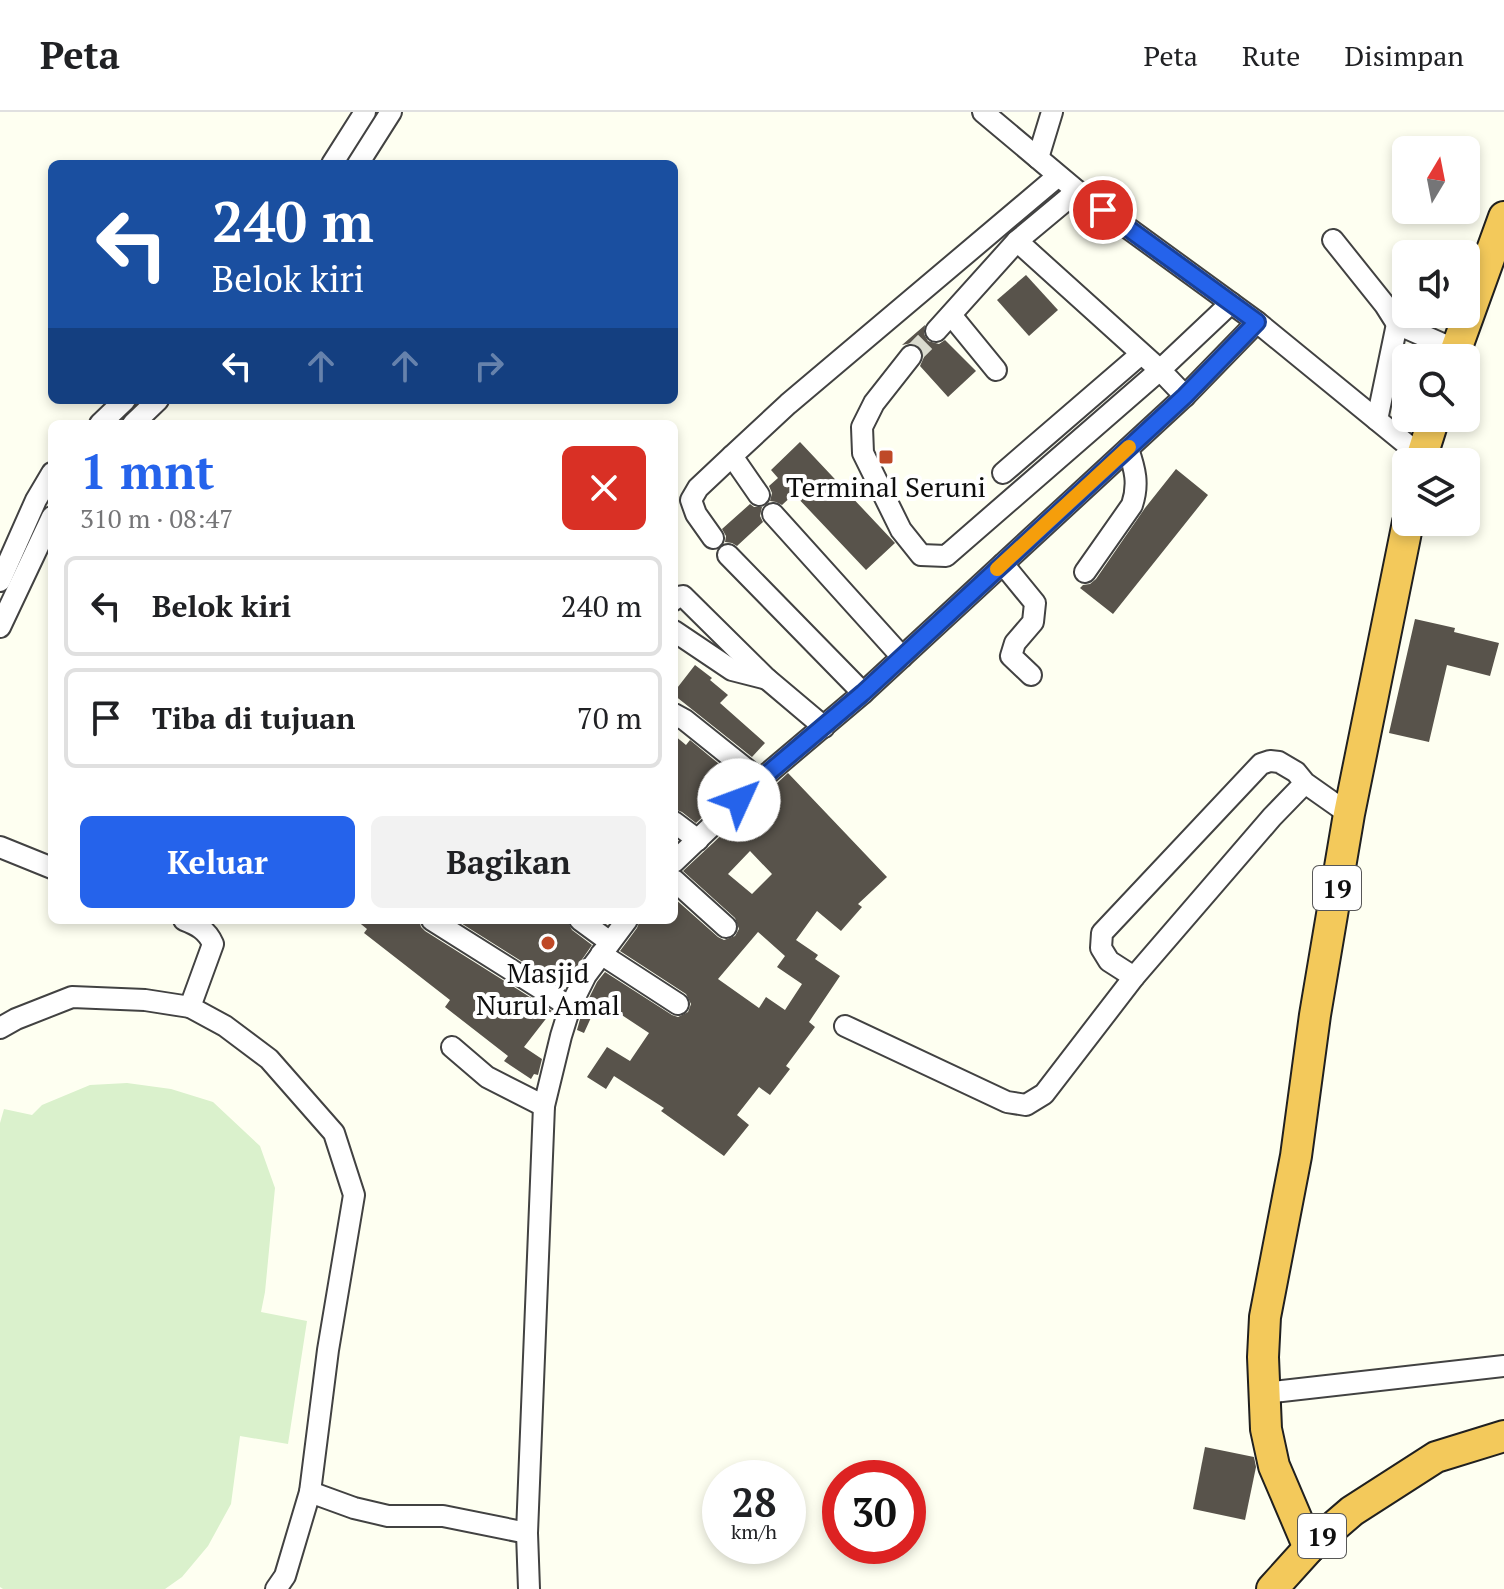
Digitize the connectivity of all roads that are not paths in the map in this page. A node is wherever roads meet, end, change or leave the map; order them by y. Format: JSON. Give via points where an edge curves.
{"nodes":[{"id":1,"x":365,"y":112,"type":"edge"},
{"id":2,"x":391,"y":112,"type":"edge"},
{"id":3,"x":983,"y":112,"type":"edge"},
{"id":4,"x":1052,"y":112,"type":"edge"},
{"id":5,"x":1038,"y":158,"type":"junction"},
{"id":6,"x":335,"y":160,"type":"edge"},
{"id":7,"x":361,"y":160,"type":"edge"},
{"id":8,"x":1058,"y":176,"type":"junction"},
{"id":9,"x":1077,"y":191,"type":"junction"},
{"id":10,"x":1501,"y":235,"type":"edge"},
{"id":11,"x":1333,"y":240,"type":"dead end"},
{"id":12,"x":1017,"y":241,"type":"junction"},
{"id":13,"x":1231,"y":303,"type":"junction"},
{"id":14,"x":951,"y":315,"type":"junction"},
{"id":15,"x":1392,"y":316,"type":"edge"},
{"id":16,"x":1257,"y":322,"type":"junction"},
{"id":17,"x":1396,"y":328,"type":"edge"},
{"id":18,"x":1405,"y":328,"type":"edge"},
{"id":19,"x":936,"y":331,"type":"tunnel mouth"},
{"id":20,"x":1436,"y":344,"type":"edge"},
{"id":21,"x":1459,"y":344,"type":"edge"},
{"id":22,"x":1141,"y":354,"type":"junction"},
{"id":23,"x":911,"y":356,"type":"tunnel mouth"},
{"id":24,"x":996,"y":370,"type":"dead end"},
{"id":25,"x":1160,"y":370,"type":"junction"},
{"id":26,"x":1185,"y":396,"type":"junction"},
{"id":27,"x":121,"y":404,"type":"edge"},
{"id":28,"x":154,"y":404,"type":"edge"},
{"id":29,"x":104,"y":420,"type":"edge"},
{"id":30,"x":137,"y":420,"type":"edge"},
{"id":31,"x":1377,"y":420,"type":"junction"},
{"id":32,"x":1408,"y":448,"type":"edge"},
{"id":33,"x":1128,"y":449,"type":"junction"},
{"id":34,"x":732,"y":456,"type":"junction"},
{"id":35,"x":1003,"y":473,"type":"dead end"},
{"id":36,"x":48,"y":480,"type":"edge"},
{"id":37,"x":759,"y":495,"type":"dead end"},
{"id":38,"x":773,"y":514,"type":"dead end"},
{"id":39,"x":48,"y":525,"type":"edge"},
{"id":40,"x":1405,"y":536,"type":"edge"},
{"id":41,"x":713,"y":538,"type":"dead end"},
{"id":42,"x":728,"y":555,"type":"dead end"},
{"id":43,"x":1003,"y":564,"type":"junction"},
{"id":44,"x":1085,"y":572,"type":"dead end"},
{"id":45,"x":0,"y":581,"type":"edge"},
{"id":46,"x":678,"y":597,"type":"edge"},
{"id":47,"x":0,"y":627,"type":"edge"},
{"id":48,"x":678,"y":634,"type":"edge"},
{"id":49,"x":902,"y":657,"type":"junction"},
{"id":50,"x":1031,"y":675,"type":"dead end"},
{"id":51,"x":767,"y":679,"type":"junction"},
{"id":52,"x":863,"y":693,"type":"junction"},
{"id":53,"x":678,"y":716,"type":"edge"},
{"id":54,"x":824,"y":727,"type":"junction"},
{"id":55,"x":760,"y":780,"type":"junction"},
{"id":56,"x":1305,"y":783,"type":"junction"},
{"id":57,"x":1349,"y":814,"type":"junction"},
{"id":58,"x":678,"y":825,"type":"edge"},
{"id":59,"x":698,"y":840,"type":"junction"},
{"id":60,"x":3,"y":856,"type":"edge"},
{"id":61,"x":678,"y":858,"type":"edge"},
{"id":62,"x":48,"y":867,"type":"edge"},
{"id":63,"x":678,"y":884,"type":"edge"},
{"id":64,"x":195,"y":924,"type":"edge"},
{"id":65,"x":438,"y":924,"type":"edge"},
{"id":66,"x":584,"y":924,"type":"edge"},
{"id":67,"x":624,"y":924,"type":"edge"},
{"id":68,"x":726,"y":927,"type":"dead end"},
{"id":69,"x":606,"y":948,"type":"junction"},
{"id":70,"x":1134,"y":977,"type":"junction"},
{"id":71,"x":678,"y":1004,"type":"dead end"},
{"id":72,"x":190,"y":1007,"type":"junction"},
{"id":73,"x":570,"y":1007,"type":"junction"},
{"id":74,"x":845,"y":1026,"type":"dead end"},
{"id":75,"x":0,"y":1028,"type":"edge"},
{"id":76,"x":452,"y":1047,"type":"dead end"},
{"id":77,"x":544,"y":1106,"type":"junction"},
{"id":78,"x":1504,"y":1366,"type":"edge"},
{"id":79,"x":1264,"y":1393,"type":"junction"},
{"id":80,"x":1504,"y":1436,"type":"edge"},
{"id":81,"x":1504,"y":1457,"type":"edge"},
{"id":82,"x":310,"y":1492,"type":"junction"},
{"id":83,"x":1381,"y":1493,"type":"junction"},
{"id":84,"x":527,"y":1533,"type":"junction"},
{"id":85,"x":1309,"y":1548,"type":"junction"},
{"id":86,"x":276,"y":1589,"type":"edge"},
{"id":87,"x":529,"y":1589,"type":"edge"},
{"id":88,"x":1272,"y":1589,"type":"edge"}],
"edges":[{"from":1,"to":6,"type":"street"},
{"from":2,"to":7,"type":"street"},
{"from":3,"to":5,"type":"street"},
{"from":4,"to":5,"type":"street"},
{"from":5,"to":8,"type":"street"},
{"from":8,"to":9,"type":"street"},
{"from":8,"to":34,"type":"street"},
{"from":9,"to":12,"type":"street"},
{"from":9,"to":13,"type":"street"},
{"from":10,"to":21,"type":"highway"},
{"from":11,"to":15,"type":"street"},
{"from":12,"to":14,"type":"street"},
{"from":12,"to":22,"type":"street"},
{"from":13,"to":16,"type":"street"},
{"from":13,"to":25,"type":"street"},
{"from":14,"to":19,"type":"street"},
{"from":14,"to":24,"type":"street"},
{"from":16,"to":26,"type":"street"},
{"from":16,"to":31,"type":"street"},
{"from":17,"to":31,"type":"street"},
{"from":18,"to":20,"type":"street"},
{"from":22,"to":25,"type":"street"},
{"from":22,"to":35,"type":"street"},
{"from":23,"to":25,"type":"street","via":[[862,427],[863,453],[901,530],[921,555],[946,556]]},
{"from":25,"to":26,"type":"street"},
{"from":26,"to":33,"type":"street"},
{"from":27,"to":29,"type":"street"},
{"from":28,"to":30,"type":"street"},
{"from":31,"to":32,"type":"street"},
{"from":33,"to":43,"type":"street"},
{"from":33,"to":44,"type":"street","via":[[1136,473],[1132,505]]},
{"from":34,"to":37,"type":"street"},
{"from":34,"to":41,"type":"street","via":[[691,500]]},
{"from":36,"to":45,"type":"street"},
{"from":38,"to":49,"type":"street"},
{"from":39,"to":47,"type":"street"},
{"from":40,"to":57,"type":"highway","number":"19"},
{"from":42,"to":52,"type":"street"},
{"from":43,"to":49,"type":"street"},
{"from":43,"to":50,"type":"street","via":[[1035,603],[1033,622],[1011,656]]},
{"from":46,"to":51,"type":"street","via":[[683,596]]},
{"from":48,"to":51,"type":"street","via":[[732,670]]},
{"from":49,"to":52,"type":"street"},
{"from":51,"to":54,"type":"street"},
{"from":52,"to":54,"type":"street"},
{"from":53,"to":55,"type":"street"},
{"from":54,"to":55,"type":"street"},
{"from":55,"to":59,"type":"street"},
{"from":56,"to":57,"type":"street"},
{"from":56,"to":70,"type":"street"},
{"from":56,"to":70,"type":"street","via":[[1279,762],[1261,764],[1102,933],[1101,948],[1109,961]]},
{"from":57,"to":79,"type":"highway","number":"19","via":[[1296,1156],[1265,1317]]},
{"from":58,"to":59,"type":"street"},
{"from":59,"to":61,"type":"street"},
{"from":60,"to":62,"type":"street"},
{"from":63,"to":68,"type":"street"},
{"from":64,"to":72,"type":"street","via":[[213,944]]},
{"from":65,"to":73,"type":"street"},
{"from":66,"to":69,"type":"street"},
{"from":67,"to":69,"type":"street"},
{"from":69,"to":71,"type":"street"},
{"from":69,"to":73,"type":"street"},
{"from":70,"to":74,"type":"street","via":[[1044,1094],[1026,1105],[1007,1102]]},
{"from":72,"to":75,"type":"street","via":[[72,997]]},
{"from":72,"to":82,"type":"street","via":[[269,1059],[325,1122],[334,1133],[354,1195]]},
{"from":73,"to":77,"type":"street"},
{"from":76,"to":77,"type":"street","via":[[487,1077]]},
{"from":77,"to":84,"type":"street"},
{"from":78,"to":79,"type":"street"},
{"from":79,"to":85,"type":"highway","number":"19","via":[[1274,1466]]},
{"from":80,"to":83,"type":"highway","via":[[1436,1457]]},
{"from":81,"to":83,"type":"highway"},
{"from":82,"to":84,"type":"street","via":[[388,1516],[443,1516]]},
{"from":82,"to":86,"type":"street","via":[[285,1576]]},
{"from":83,"to":85,"type":"highway","number":"19"},
{"from":84,"to":87,"type":"street"},
{"from":85,"to":88,"type":"highway","number":"19"}]}
